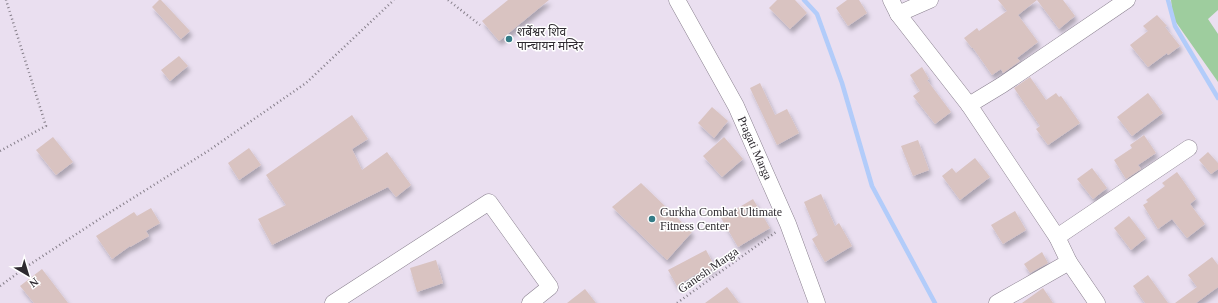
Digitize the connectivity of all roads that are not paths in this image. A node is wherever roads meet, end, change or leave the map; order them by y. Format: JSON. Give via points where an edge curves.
{"nodes":[{"id":1,"x":677,"y":0,"type":"edge"},
{"id":2,"x":930,"y":0,"type":"edge"},
{"id":3,"x":1127,"y":0,"type":"edge"},
{"id":4,"x":894,"y":7,"type":"edge"},
{"id":5,"x":969,"y":105,"type":"junction"},
{"id":6,"x":1189,"y":148,"type":"dead end"},
{"id":7,"x":1057,"y":237,"type":"junction"},
{"id":8,"x":1069,"y":262,"type":"junction"},
{"id":9,"x":333,"y":303,"type":"edge"},
{"id":10,"x":530,"y":303,"type":"edge"},
{"id":11,"x":817,"y":303,"type":"edge"},
{"id":12,"x":996,"y":303,"type":"edge"},
{"id":13,"x":1097,"y":303,"type":"edge"}],
"edges":[{"from":1,"to":11,"type":"street","name":"Pragati Marga","via":[[736,106],[788,224]]},
{"from":2,"to":4,"type":"street"},
{"from":3,"to":5,"type":"street"},
{"from":4,"to":5,"type":"street"},
{"from":5,"to":7,"type":"street"},
{"from":6,"to":7,"type":"street"},
{"from":7,"to":8,"type":"street"},
{"from":8,"to":12,"type":"street"},
{"from":8,"to":13,"type":"street"},
{"from":9,"to":10,"type":"street","via":[[489,202],[550,287]]}]}
